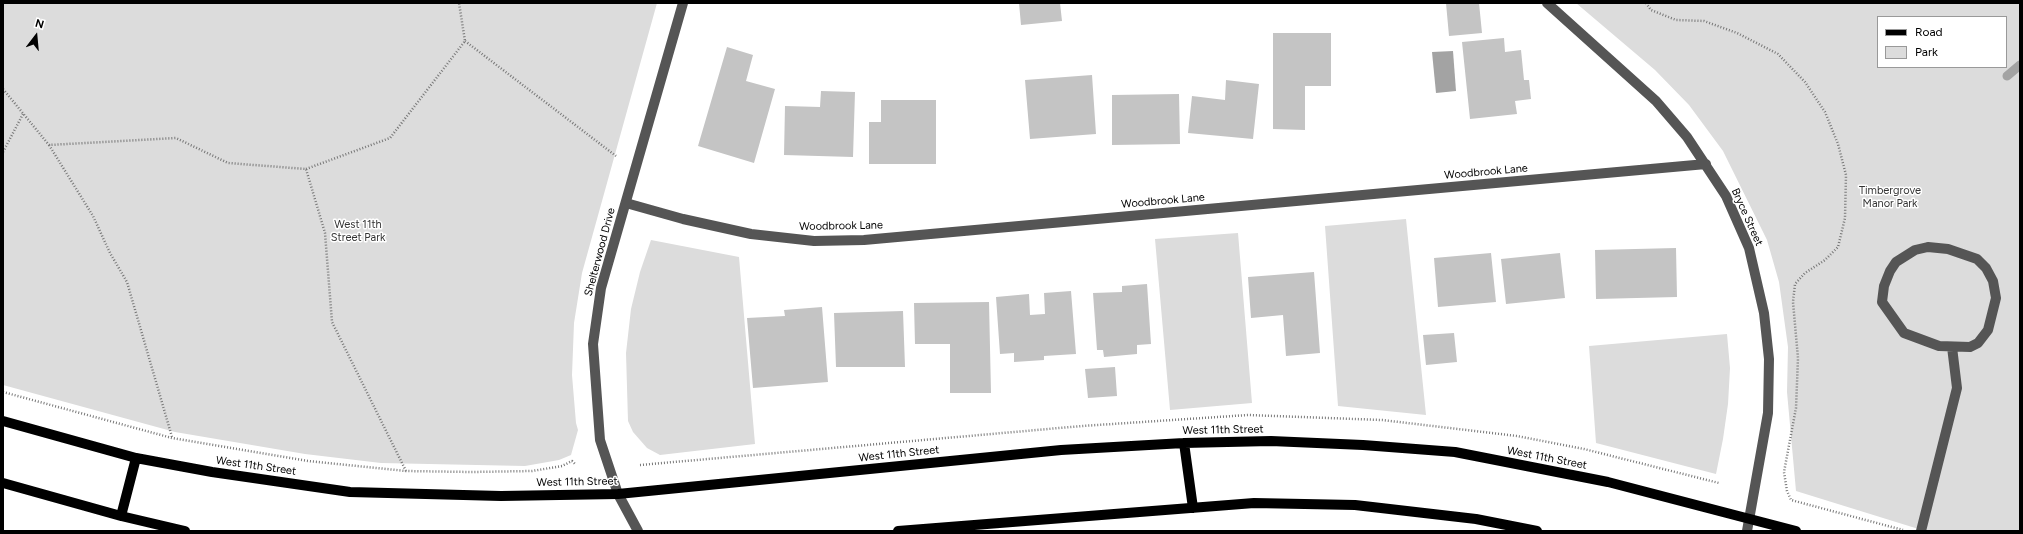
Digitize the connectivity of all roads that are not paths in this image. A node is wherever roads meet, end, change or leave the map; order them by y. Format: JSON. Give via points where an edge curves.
{"nodes":[{"id":1,"x":683,"y":3,"type":"edge"},
{"id":2,"x":1547,"y":3,"type":"edge"},
{"id":3,"x":1706,"y":164,"type":"junction"},
{"id":4,"x":626,"y":203,"type":"junction"},
{"id":5,"x":1952,"y":347,"type":"junction"},
{"id":6,"x":3,"y":421,"type":"edge"},
{"id":7,"x":1184,"y":443,"type":"junction"},
{"id":8,"x":136,"y":458,"type":"junction"},
{"id":9,"x":3,"y":483,"type":"edge"},
{"id":10,"x":618,"y":494,"type":"junction"},
{"id":11,"x":1193,"y":508,"type":"junction"},
{"id":12,"x":121,"y":516,"type":"junction"},
{"id":13,"x":1750,"y":519,"type":"junction"},
{"id":14,"x":186,"y":531,"type":"edge"},
{"id":15,"x":638,"y":531,"type":"edge"},
{"id":16,"x":898,"y":531,"type":"edge"},
{"id":17,"x":1537,"y":531,"type":"edge"},
{"id":18,"x":1747,"y":531,"type":"edge"},
{"id":19,"x":1796,"y":531,"type":"edge"},
{"id":20,"x":1921,"y":531,"type":"edge"}],
"edges":[{"from":1,"to":4,"type":"street","name":"Shelterwood Drive"},
{"from":2,"to":3,"type":"street","name":"Bryce Street","via":[[1656,100]]},
{"from":3,"to":4,"type":"street","name":"Woodbrook Lane","via":[[864,240],[814,241],[751,234]]},
{"from":3,"to":13,"type":"street","name":"Bryce Street","via":[[1726,196],[1749,248],[1764,313],[1769,359],[1768,413]]},
{"from":4,"to":10,"type":"street","name":"Shelterwood Drive","via":[[601,288],[593,344],[600,440]]},
{"from":5,"to":5,"type":"street","via":[[1970,347],[1978,343],[1988,330],[1996,298],[1993,281],[1986,268],[1977,259],[1966,254],[1928,247],[1915,250],[1890,271],[1884,286],[1882,302],[1904,333],[1939,346]]},
{"from":5,"to":20,"type":"street","via":[[1957,388]]},
{"from":6,"to":8,"type":"main road","name":"West 11th Street"},
{"from":7,"to":10,"type":"main road","name":"West 11th Street","via":[[1061,450]]},
{"from":7,"to":11,"type":"main road"},
{"from":7,"to":13,"type":"main road","name":"West 11th Street","via":[[1279,441],[1455,452],[1608,482]]},
{"from":8,"to":10,"type":"main road","name":"West 11th Street","via":[[350,492],[501,496]]},
{"from":8,"to":12,"type":"main road"},
{"from":9,"to":12,"type":"main road"},
{"from":10,"to":15,"type":"street","name":"Shelterwood Drive"},
{"from":11,"to":16,"type":"main road"},
{"from":11,"to":17,"type":"main road","via":[[1254,503],[1355,505],[1476,518]]},
{"from":12,"to":14,"type":"main road"},
{"from":13,"to":18,"type":"street","name":"Bryce Street"},
{"from":13,"to":19,"type":"main road","name":"West 11th Street"}]}
